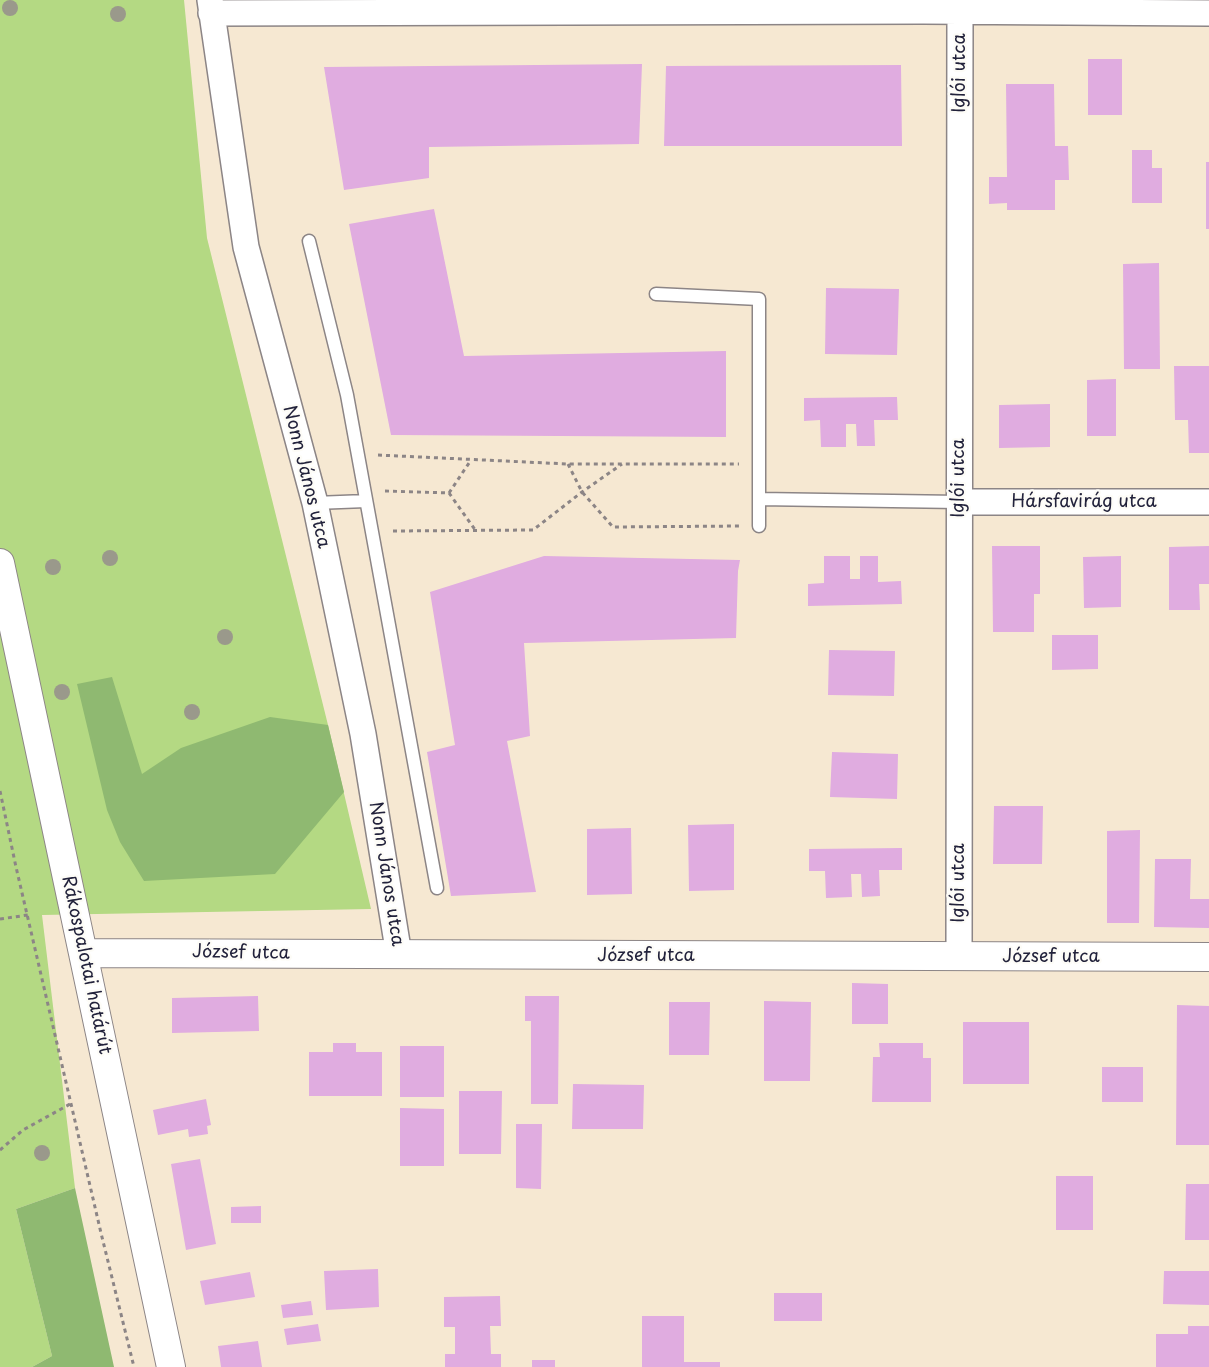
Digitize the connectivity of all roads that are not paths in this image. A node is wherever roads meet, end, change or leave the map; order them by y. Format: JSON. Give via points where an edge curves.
{"nodes":[{"id":1,"x":960,"y":6,"type":"edge"},
{"id":2,"x":211,"y":7,"type":"edge"},
{"id":3,"x":1209,"y":13,"type":"edge"},
{"id":4,"x":309,"y":241,"type":"dead end"},
{"id":5,"x":656,"y":294,"type":"dead end"},
{"id":6,"x":365,"y":495,"type":"junction"},
{"id":7,"x":759,"y":500,"type":"junction"},
{"id":8,"x":959,"y":502,"type":"junction"},
{"id":9,"x":1209,"y":502,"type":"edge"},
{"id":10,"x":315,"y":503,"type":"junction"},
{"id":11,"x":759,"y":526,"type":"road end"},
{"id":12,"x":0,"y":563,"type":"edge"},
{"id":13,"x":437,"y":888,"type":"dead end"},
{"id":14,"x":83,"y":953,"type":"junction"},
{"id":15,"x":399,"y":955,"type":"junction"},
{"id":16,"x":959,"y":956,"type":"junction"},
{"id":17,"x":1209,"y":957,"type":"edge"},
{"id":18,"x":171,"y":1367,"type":"edge"}],
"edges":[{"from":1,"to":2,"type":"street"},
{"from":1,"to":3,"type":"street"},
{"from":1,"to":8,"type":"street","name":"Iglói utca"},
{"from":2,"to":10,"type":"street","name":"Nonn János utca","via":[[246,247]]},
{"from":4,"to":6,"type":"lane","via":[[347,396]]},
{"from":5,"to":7,"type":"lane","via":[[758,298]]},
{"from":6,"to":10,"type":"lane"},
{"from":6,"to":13,"type":"lane"},
{"from":7,"to":8,"type":"lane"},
{"from":7,"to":11,"type":"lane"},
{"from":8,"to":9,"type":"street","name":"Hársfavirág utca"},
{"from":8,"to":16,"type":"street","name":"Iglói utca"},
{"from":10,"to":15,"type":"street","name":"Nonn János utca","via":[[363,734]]},
{"from":12,"to":14,"type":"street","name":"Rákospalotai határút"},
{"from":14,"to":15,"type":"street","name":"József utca"},
{"from":14,"to":18,"type":"street","name":"Rákospalotai határút"},
{"from":15,"to":16,"type":"street","name":"József utca"},
{"from":16,"to":17,"type":"street","name":"József utca"}]}
